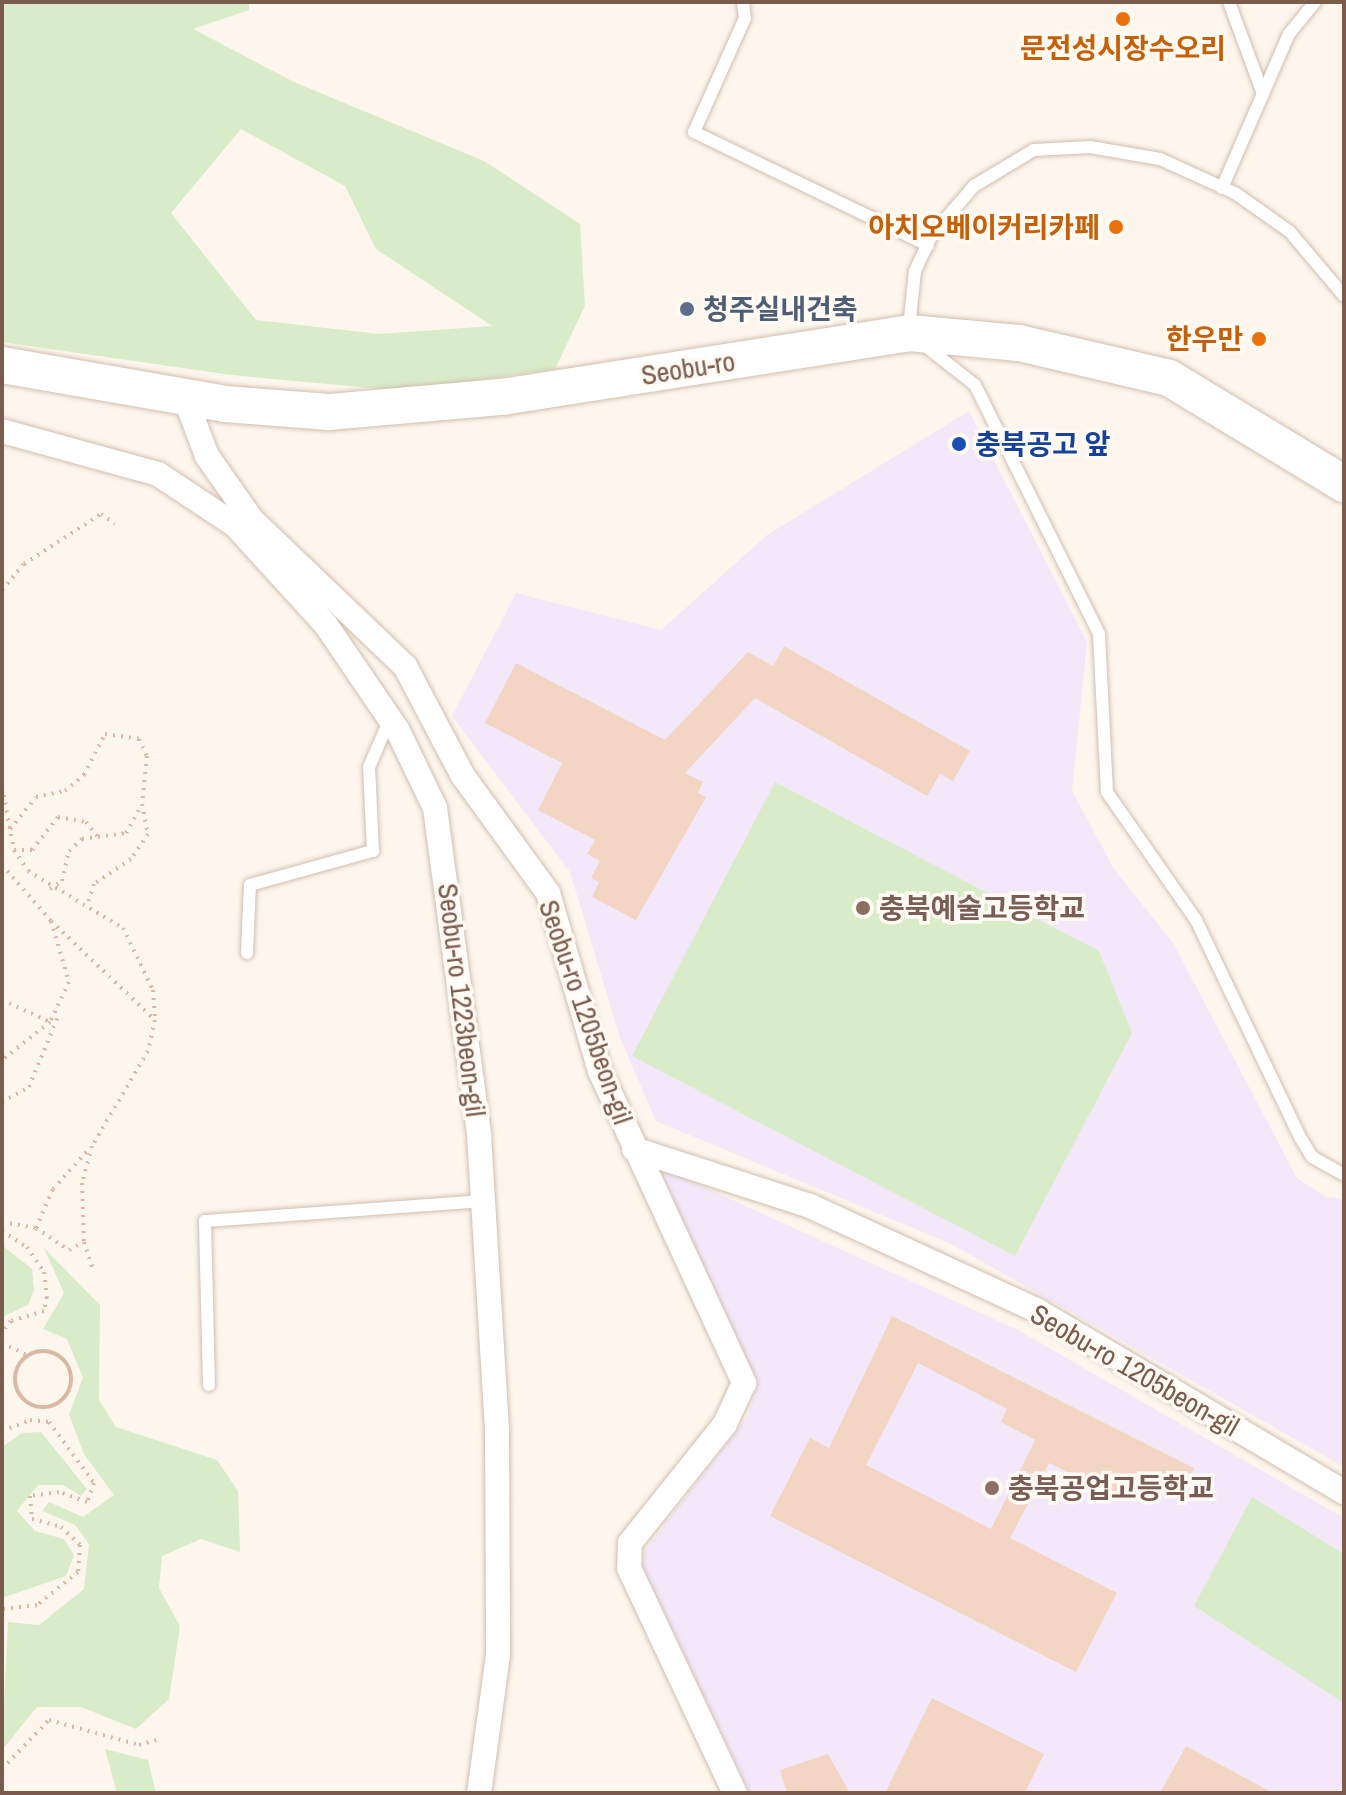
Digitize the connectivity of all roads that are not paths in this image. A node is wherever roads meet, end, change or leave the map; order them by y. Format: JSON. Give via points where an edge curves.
{"nodes":[{"id":1,"x":743,"y":2,"type":"edge"},
{"id":2,"x":1229,"y":2,"type":"edge"},
{"id":3,"x":1315,"y":2,"type":"edge"},
{"id":4,"x":1263,"y":94,"type":"junction"},
{"id":5,"x":1222,"y":188,"type":"junction"},
{"id":6,"x":928,"y":245,"type":"junction"},
{"id":7,"x":1344,"y":296,"type":"edge"},
{"id":8,"x":909,"y":333,"type":"junction"},
{"id":9,"x":2,"y":365,"type":"edge"},
{"id":10,"x":185,"y":398,"type":"junction"},
{"id":11,"x":2,"y":431,"type":"edge"},
{"id":12,"x":1344,"y":484,"type":"edge"},
{"id":13,"x":344,"y":605,"type":"junction"},
{"id":14,"x":322,"y":621,"type":"junction"},
{"id":15,"x":390,"y":719,"type":"junction"},
{"id":16,"x":247,"y":953,"type":"dead end"},
{"id":17,"x":634,"y":1149,"type":"junction"},
{"id":18,"x":1344,"y":1175,"type":"edge"},
{"id":19,"x":481,"y":1201,"type":"junction"},
{"id":20,"x":209,"y":1385,"type":"dead end"},
{"id":21,"x":1344,"y":1492,"type":"edge"},
{"id":22,"x":479,"y":1793,"type":"edge"},
{"id":23,"x":735,"y":1793,"type":"edge"}],
"edges":[{"from":1,"to":6,"type":"lane","via":[[745,18],[694,132]]},
{"from":2,"to":4,"type":"lane"},
{"from":3,"to":4,"type":"lane","via":[[1289,34]]},
{"from":4,"to":5,"type":"lane"},
{"from":5,"to":6,"type":"lane","via":[[1160,159],[1090,147],[1034,150],[974,186]]},
{"from":5,"to":7,"type":"lane","via":[[1290,232]]},
{"from":6,"to":8,"type":"lane","via":[[915,271]]},
{"from":8,"to":10,"type":"main road","name":"Seobu-ro","via":[[405,408],[329,412]]},
{"from":8,"to":12,"type":"main road","name":"Seobu-ro","via":[[1034,346],[1169,378]]},
{"from":8,"to":18,"type":"lane","via":[[975,385],[1099,634],[1107,792],[1196,920],[1312,1157]]},
{"from":9,"to":10,"type":"main road","name":"Seobu-ro"},
{"from":10,"to":13,"type":"street","name":"Seobu-ro 1205beon-gil","via":[[207,456],[252,520]]},
{"from":11,"to":14,"type":"street","name":"Seobu-ro 1223beon-gil","via":[[158,474],[235,525]]},
{"from":13,"to":14,"type":"street"},
{"from":13,"to":17,"type":"street","name":"Seobu-ro 1205beon-gil","via":[[405,666],[463,776],[548,893],[600,1071]]},
{"from":14,"to":15,"type":"street","name":"Seobu-ro 1223beon-gil"},
{"from":15,"to":16,"type":"lane","via":[[369,767],[373,851],[250,885]]},
{"from":15,"to":19,"type":"street","name":"Seobu-ro 1223beon-gil","via":[[435,808],[458,945]]},
{"from":17,"to":21,"type":"street","name":"Seobu-ro 1205beon-gil","via":[[810,1206],[1036,1310]]},
{"from":17,"to":23,"type":"street","via":[[744,1383],[732,1414],[630,1543],[629,1568]]},
{"from":19,"to":20,"type":"lane","via":[[205,1221]]},
{"from":19,"to":22,"type":"street","name":"Seobu-ro 1223beon-gil","via":[[497,1433],[498,1655]]}]}
